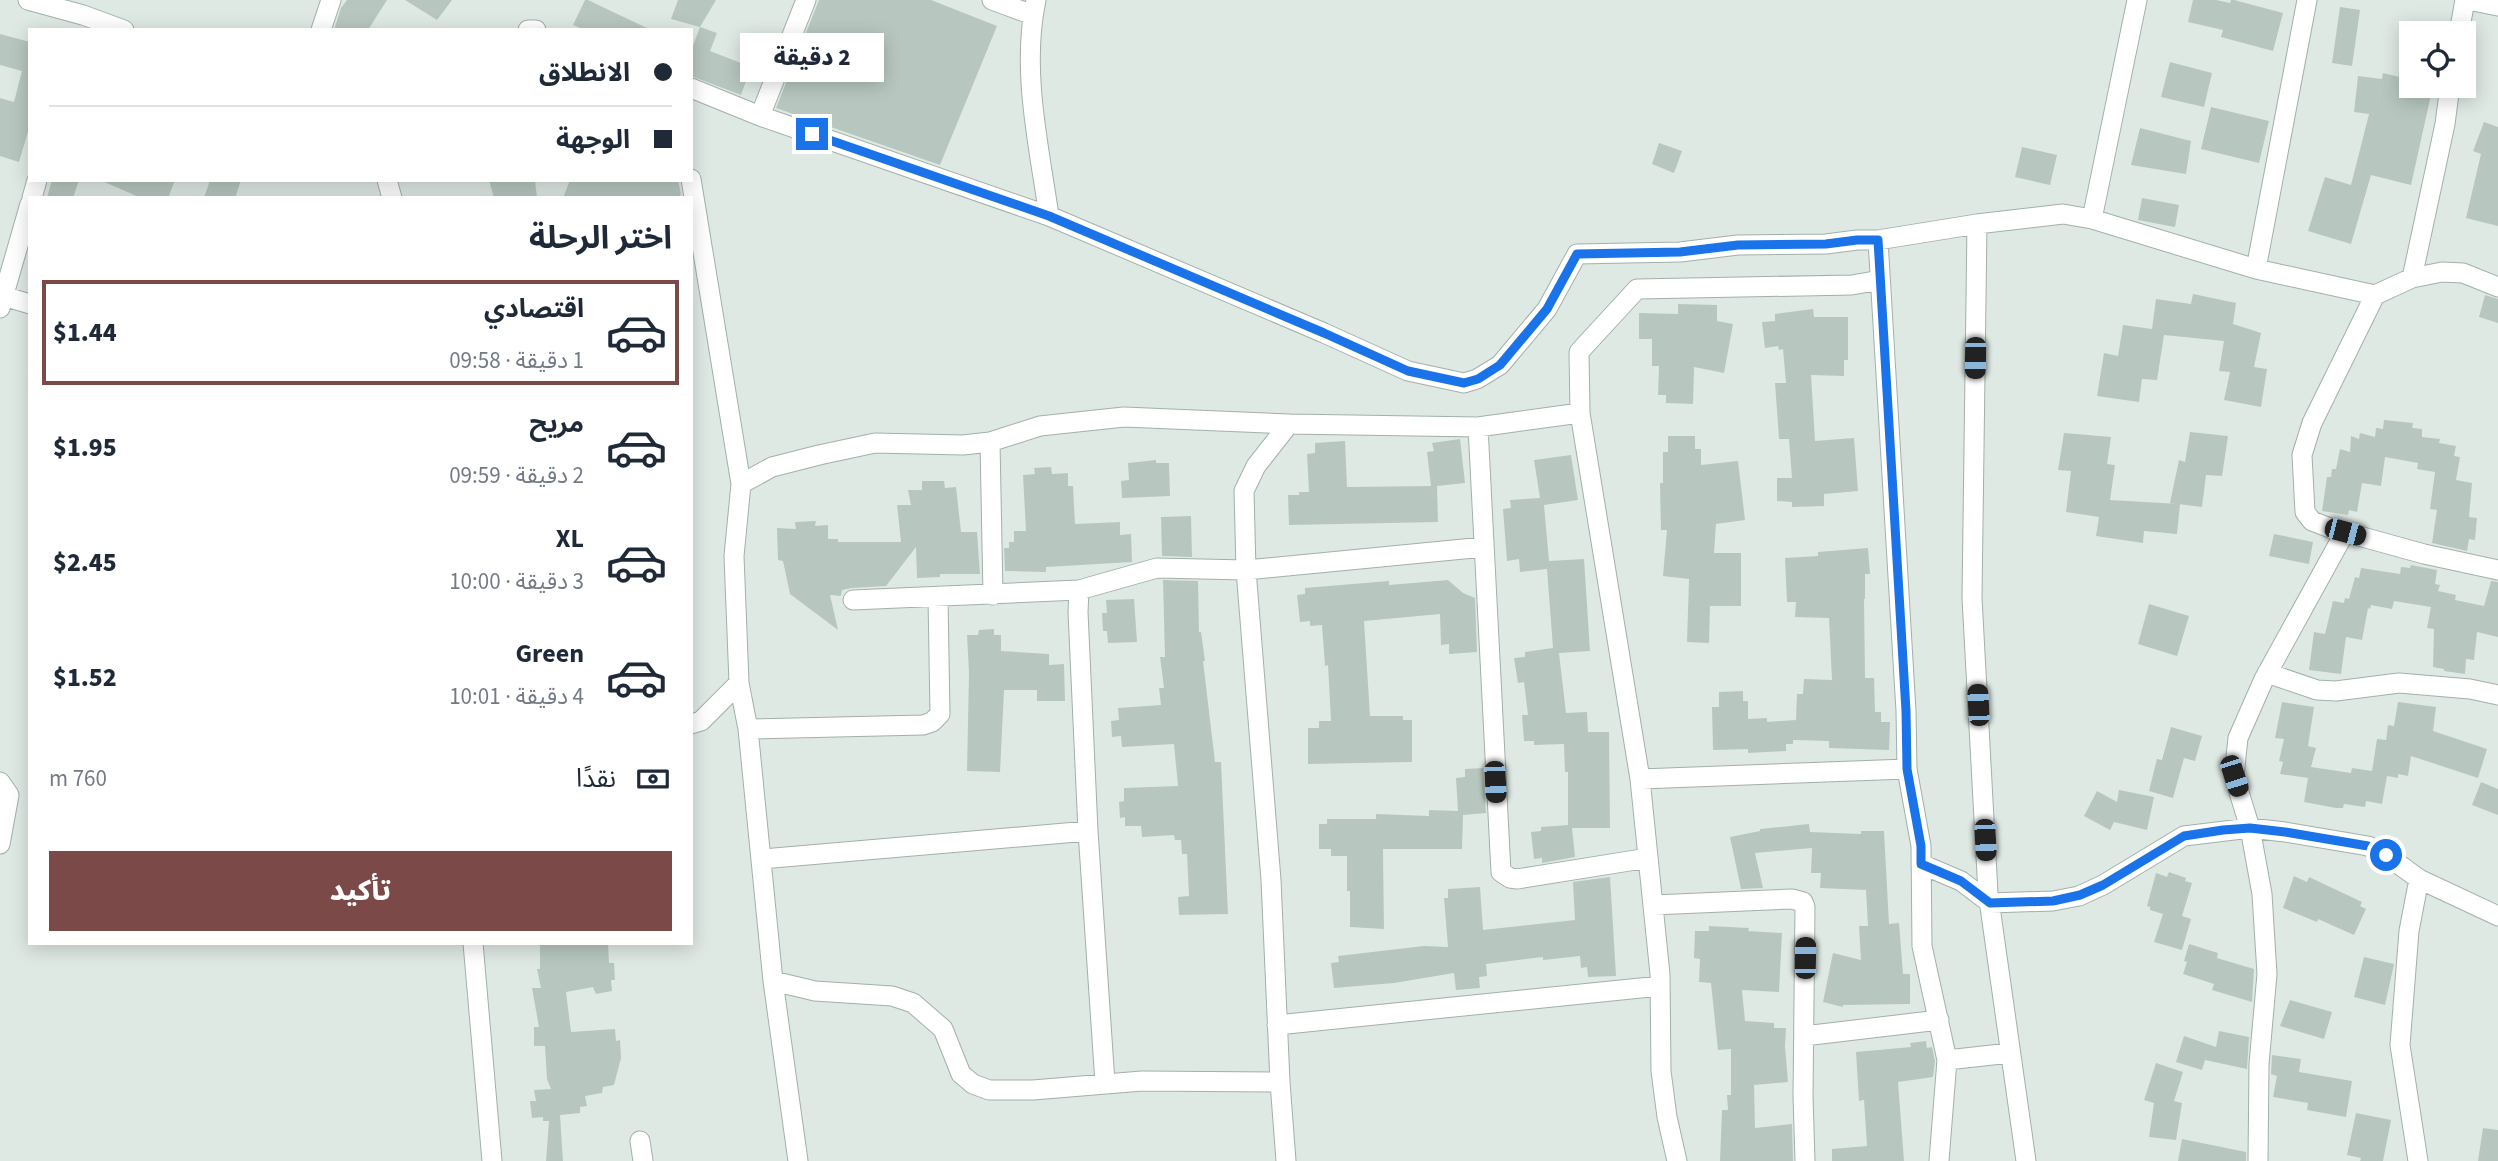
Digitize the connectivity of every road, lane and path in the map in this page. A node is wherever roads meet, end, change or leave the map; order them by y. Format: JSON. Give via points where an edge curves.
{"nodes":[{"id":1,"x":27,"y":0,"type":"edge"},
{"id":2,"x":331,"y":0,"type":"edge"},
{"id":3,"x":806,"y":0,"type":"edge"},
{"id":4,"x":992,"y":0,"type":"edge"},
{"id":5,"x":2137,"y":0,"type":"edge"},
{"id":6,"x":2307,"y":0,"type":"edge"},
{"id":7,"x":2467,"y":0,"type":"edge"},
{"id":8,"x":2498,"y":6,"type":"edge"},
{"id":9,"x":1034,"y":7,"type":"edge"},
{"id":10,"x":2462,"y":21,"type":"edge"},
{"id":11,"x":81,"y":22,"type":"edge"},
{"id":12,"x":113,"y":28,"type":"edge"},
{"id":13,"x":322,"y":28,"type":"edge"},
{"id":14,"x":693,"y":89,"type":"edge"},
{"id":15,"x":2448,"y":98,"type":"edge"},
{"id":16,"x":760,"y":116,"type":"junction"},
{"id":17,"x":691,"y":182,"type":"edge"},
{"id":18,"x":28,"y":211,"type":"edge"},
{"id":19,"x":1049,"y":216,"type":"junction"},
{"id":20,"x":2092,"y":219,"type":"junction"},
{"id":21,"x":1977,"y":224,"type":"junction"},
{"id":22,"x":1878,"y":240,"type":"junction"},
{"id":23,"x":2256,"y":269,"type":"junction"},
{"id":24,"x":2412,"y":278,"type":"junction"},
{"id":25,"x":1880,"y":280,"type":"junction"},
{"id":26,"x":2498,"y":287,"type":"edge"},
{"id":27,"x":2375,"y":295,"type":"junction"},
{"id":28,"x":1,"y":300,"type":"edge"},
{"id":29,"x":28,"y":304,"type":"edge"},
{"id":30,"x":1580,"y":413,"type":"junction"},
{"id":31,"x":1289,"y":424,"type":"junction"},
{"id":32,"x":1478,"y":427,"type":"junction"},
{"id":33,"x":990,"y":442,"type":"junction"},
{"id":34,"x":741,"y":484,"type":"junction"},
{"id":35,"x":2345,"y":532,"type":"junction"},
{"id":36,"x":1484,"y":547,"type":"junction"},
{"id":37,"x":1246,"y":569,"type":"junction"},
{"id":38,"x":2498,"y":570,"type":"edge"},
{"id":39,"x":1079,"y":590,"type":"junction"},
{"id":40,"x":993,"y":595,"type":"junction"},
{"id":41,"x":938,"y":598,"type":"junction"},
{"id":42,"x":853,"y":600,"type":"dead end"},
{"id":43,"x":2267,"y":673,"type":"junction"},
{"id":44,"x":739,"y":683,"type":"junction"},
{"id":45,"x":2498,"y":695,"type":"edge"},
{"id":46,"x":693,"y":723,"type":"edge"},
{"id":47,"x":748,"y":729,"type":"junction"},
{"id":48,"x":1907,"y":769,"type":"junction"},
{"id":49,"x":1640,"y":779,"type":"junction"},
{"id":50,"x":0,"y":782,"type":"edge"},
{"id":51,"x":2250,"y":828,"type":"junction"},
{"id":52,"x":1088,"y":831,"type":"junction"},
{"id":53,"x":0,"y":844,"type":"edge"},
{"id":54,"x":1648,"y":858,"type":"junction"},
{"id":55,"x":761,"y":859,"type":"junction"},
{"id":56,"x":1921,"y":864,"type":"junction"},
{"id":57,"x":2419,"y":880,"type":"junction"},
{"id":58,"x":1990,"y":903,"type":"junction"},
{"id":59,"x":1653,"y":905,"type":"junction"},
{"id":60,"x":2498,"y":916,"type":"edge"},
{"id":61,"x":473,"y":945,"type":"edge"},
{"id":62,"x":773,"y":981,"type":"junction"},
{"id":63,"x":1660,"y":986,"type":"junction"},
{"id":64,"x":1939,"y":1020,"type":"junction"},
{"id":65,"x":1277,"y":1025,"type":"junction"},
{"id":66,"x":1804,"y":1036,"type":"junction"},
{"id":67,"x":2010,"y":1053,"type":"junction"},
{"id":68,"x":1947,"y":1060,"type":"junction"},
{"id":69,"x":1280,"y":1082,"type":"junction"},
{"id":70,"x":1105,"y":1083,"type":"junction"},
{"id":71,"x":640,"y":1141,"type":"dead end"},
{"id":72,"x":492,"y":1161,"type":"edge"},
{"id":73,"x":643,"y":1161,"type":"edge"},
{"id":74,"x":798,"y":1161,"type":"edge"},
{"id":75,"x":1286,"y":1161,"type":"edge"},
{"id":76,"x":1677,"y":1161,"type":"edge"},
{"id":77,"x":1805,"y":1161,"type":"edge"},
{"id":78,"x":1939,"y":1161,"type":"edge"},
{"id":79,"x":2026,"y":1161,"type":"edge"},
{"id":80,"x":2258,"y":1161,"type":"edge"},
{"id":81,"x":2418,"y":1161,"type":"edge"}],
"edges":[{"from":1,"to":11,"type":"street"},
{"from":2,"to":13,"type":"street"},
{"from":3,"to":16,"type":"street"},
{"from":4,"to":9,"type":"street"},
{"from":5,"to":20,"type":"street"},
{"from":6,"to":23,"type":"street"},
{"from":7,"to":8,"type":"street"},
{"from":7,"to":10,"type":"street"},
{"from":9,"to":19,"type":"street","via":[[1033,103]]},
{"from":11,"to":12,"type":"street"},
{"from":14,"to":16,"type":"street"},
{"from":15,"to":24,"type":"street"},
{"from":16,"to":19,"type":"street"},
{"from":17,"to":34,"type":"street"},
{"from":18,"to":28,"type":"street"},
{"from":19,"to":22,"type":"street","via":[[1408,371],[1464,383],[1500,365],[1547,309],[1577,254]]},
{"from":20,"to":21,"type":"street","via":[[2063,214]]},
{"from":20,"to":23,"type":"street"},
{"from":21,"to":22,"type":"street"},
{"from":21,"to":58,"type":"street","via":[[1972,598]]},
{"from":22,"to":25,"type":"street"},
{"from":23,"to":27,"type":"street"},
{"from":24,"to":26,"type":"street","via":[[2463,273]]},
{"from":24,"to":27,"type":"street"},
{"from":25,"to":30,"type":"street","via":[[1853,285],[1637,289],[1579,352]]},
{"from":25,"to":48,"type":"street"},
{"from":27,"to":35,"type":"street","via":[[2312,423],[2302,455],[2305,512],[2312,521]]},
{"from":28,"to":29,"type":"street"},
{"from":30,"to":32,"type":"street"},
{"from":30,"to":49,"type":"street"},
{"from":31,"to":32,"type":"street"},
{"from":31,"to":33,"type":"street","via":[[1124,417],[1040,426]]},
{"from":31,"to":37,"type":"street","via":[[1256,466],[1244,491]]},
{"from":32,"to":36,"type":"street"},
{"from":33,"to":34,"type":"street","via":[[875,443],[772,467]]},
{"from":33,"to":40,"type":"street"},
{"from":34,"to":44,"type":"street","via":[[734,556]]},
{"from":35,"to":38,"type":"street"},
{"from":35,"to":43,"type":"street"},
{"from":36,"to":37,"type":"street"},
{"from":36,"to":54,"type":"street","via":[[1501,872],[1517,879]]},
{"from":37,"to":39,"type":"street","via":[[1157,568]]},
{"from":37,"to":65,"type":"street","via":[[1271,880]]},
{"from":39,"to":40,"type":"street"},
{"from":39,"to":52,"type":"street"},
{"from":40,"to":41,"type":"street"},
{"from":41,"to":42,"type":"street"},
{"from":41,"to":47,"type":"street","via":[[940,713],[932,722]]},
{"from":43,"to":45,"type":"street","via":[[2317,690],[2399,683]]},
{"from":43,"to":51,"type":"street","via":[[2238,738],[2234,776]]},
{"from":44,"to":46,"type":"street"},
{"from":44,"to":47,"type":"street"},
{"from":47,"to":55,"type":"street"},
{"from":48,"to":49,"type":"street"},
{"from":48,"to":56,"type":"street"},
{"from":49,"to":54,"type":"street"},
{"from":50,"to":53,"type":"street","via":[[9,795]]},
{"from":51,"to":57,"type":"street","via":[[2368,846]]},
{"from":51,"to":58,"type":"street","via":[[2184,836],[2080,895],[2053,901]]},
{"from":51,"to":80,"type":"street","via":[[2262,894],[2267,974],[2259,1065]]},
{"from":52,"to":55,"type":"street"},
{"from":52,"to":70,"type":"street"},
{"from":54,"to":59,"type":"street"},
{"from":55,"to":62,"type":"street"},
{"from":56,"to":58,"type":"street","via":[[1961,881]]},
{"from":56,"to":64,"type":"street","via":[[1922,946]]},
{"from":57,"to":60,"type":"street"},
{"from":57,"to":81,"type":"street","via":[[2409,931],[2400,1045]]},
{"from":58,"to":67,"type":"street"},
{"from":59,"to":63,"type":"street"},
{"from":59,"to":66,"type":"street","via":[[1803,902]]},
{"from":61,"to":72,"type":"street"},
{"from":62,"to":70,"type":"street","via":[[815,991],[892,996],[913,1003],[943,1030],[961,1073],[989,1090]]},
{"from":62,"to":74,"type":"street"},
{"from":63,"to":65,"type":"street"},
{"from":63,"to":76,"type":"street","via":[[1661,1071]]},
{"from":64,"to":66,"type":"street"},
{"from":64,"to":68,"type":"street"},
{"from":65,"to":69,"type":"street"},
{"from":66,"to":77,"type":"street"},
{"from":67,"to":68,"type":"street"},
{"from":67,"to":79,"type":"street"},
{"from":68,"to":78,"type":"street"},
{"from":69,"to":70,"type":"street"},
{"from":69,"to":75,"type":"street"},
{"from":71,"to":73,"type":"street"}]}
